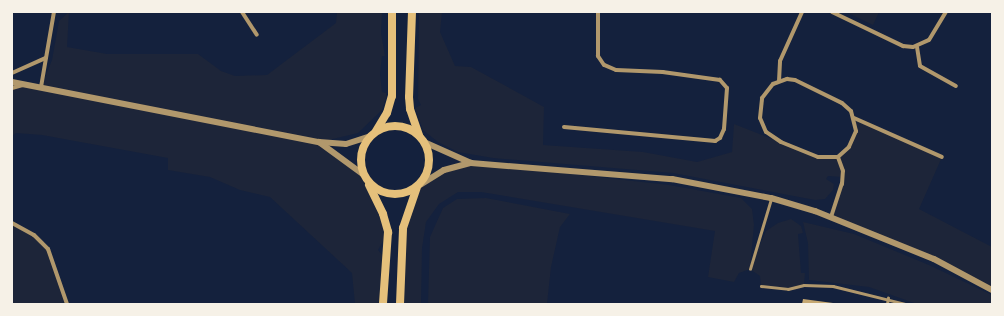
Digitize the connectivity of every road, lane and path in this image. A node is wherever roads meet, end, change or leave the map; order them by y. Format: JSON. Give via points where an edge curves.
{"nodes":[{"id":1,"x":54,"y":12,"type":"edge"},
{"id":2,"x":242,"y":12,"type":"edge"},
{"id":3,"x":392,"y":12,"type":"edge"},
{"id":4,"x":412,"y":12,"type":"edge"},
{"id":5,"x":598,"y":12,"type":"edge"},
{"id":6,"x":802,"y":12,"type":"edge"},
{"id":7,"x":832,"y":12,"type":"edge"},
{"id":8,"x":946,"y":12,"type":"edge"},
{"id":9,"x":257,"y":35,"type":"dead end"},
{"id":10,"x":916,"y":46,"type":"junction"},
{"id":11,"x":46,"y":58,"type":"junction"},
{"id":12,"x":12,"y":73,"type":"edge"},
{"id":13,"x":779,"y":81,"type":"junction"},
{"id":14,"x":12,"y":82,"type":"edge"},
{"id":15,"x":25,"y":84,"type":"junction"},
{"id":16,"x":956,"y":86,"type":"dead end"},
{"id":17,"x":41,"y":87,"type":"junction"},
{"id":18,"x":12,"y":88,"type":"edge"},
{"id":19,"x":854,"y":118,"type":"junction"},
{"id":20,"x":564,"y":127,"type":"dead end"},
{"id":21,"x":373,"y":134,"type":"junction"},
{"id":22,"x":419,"y":135,"type":"junction"},
{"id":23,"x":319,"y":142,"type":"junction"},
{"id":24,"x":424,"y":142,"type":"junction"},
{"id":25,"x":838,"y":157,"type":"junction"},
{"id":26,"x":942,"y":157,"type":"dead end"},
{"id":27,"x":471,"y":163,"type":"junction"},
{"id":28,"x":365,"y":178,"type":"junction"},
{"id":29,"x":419,"y":186,"type":"junction"},
{"id":30,"x":771,"y":198,"type":"junction"},
{"id":31,"x":831,"y":217,"type":"junction"},
{"id":32,"x":12,"y":223,"type":"edge"},
{"id":33,"x":750,"y":269,"type":"dead end"},
{"id":34,"x":761,"y":286,"type":"dead end"},
{"id":35,"x":992,"y":290,"type":"edge"},
{"id":36,"x":888,"y":298,"type":"junction"},
{"id":37,"x":67,"y":304,"type":"edge"},
{"id":38,"x":383,"y":304,"type":"edge"},
{"id":39,"x":400,"y":304,"type":"edge"},
{"id":40,"x":887,"y":304,"type":"edge"},
{"id":41,"x":906,"y":304,"type":"edge"}],
"edges":[{"from":1,"to":11,"type":"street"},
{"from":2,"to":9,"type":"street"},
{"from":3,"to":21,"type":"main road","via":[[392,96],[387,113]]},
{"from":4,"to":22,"type":"main road","via":[[409,97],[410,110]]},
{"from":5,"to":20,"type":"street","via":[[598,56],[604,65],[616,70],[662,72],[720,80],[727,88],[724,129],[720,138],[715,141]]},
{"from":6,"to":13,"type":"street","via":[[780,61]]},
{"from":7,"to":10,"type":"street","via":[[904,46]]},
{"from":8,"to":10,"type":"street","via":[[937,31],[929,40]]},
{"from":10,"to":16,"type":"street","via":[[920,66]]},
{"from":11,"to":12,"type":"street"},
{"from":11,"to":17,"type":"street"},
{"from":13,"to":19,"type":"street","via":[[794,80],[842,103],[851,111]]},
{"from":13,"to":25,"type":"street","via":[[762,98],[760,118],[766,132],[781,142],[818,157]]},
{"from":14,"to":15,"type":"street"},
{"from":15,"to":17,"type":"street"},
{"from":15,"to":18,"type":"street"},
{"from":17,"to":23,"type":"street"},
{"from":19,"to":25,"type":"street","via":[[854,139],[849,148]]},
{"from":19,"to":26,"type":"street"},
{"from":21,"to":22,"type":"main road","via":[[398,126]]},
{"from":21,"to":23,"type":"street","via":[[346,144]]},
{"from":21,"to":28,"type":"main road","via":[[361,155]]},
{"from":22,"to":24,"type":"main road"},
{"from":23,"to":28,"type":"street"},
{"from":24,"to":27,"type":"street"},
{"from":24,"to":29,"type":"main road","via":[[430,164]]},
{"from":25,"to":31,"type":"street","via":[[843,171],[842,184]]},
{"from":27,"to":29,"type":"street","via":[[444,170]]},
{"from":27,"to":30,"type":"street","via":[[672,179]]},
{"from":28,"to":29,"type":"main road","via":[[377,190],[391,195],[405,194]]},
{"from":28,"to":38,"type":"main road","via":[[383,214],[388,232],[388,262]]},
{"from":29,"to":39,"type":"main road","via":[[408,207],[402,235]]},
{"from":30,"to":31,"type":"street"},
{"from":30,"to":33,"type":"lane"},
{"from":31,"to":35,"type":"street","via":[[934,259]]},
{"from":32,"to":37,"type":"street","via":[[34,235],[48,249]]},
{"from":34,"to":36,"type":"lane","via":[[788,289],[804,285],[834,286]]},
{"from":36,"to":40,"type":"lane"},
{"from":36,"to":41,"type":"lane"}]}
